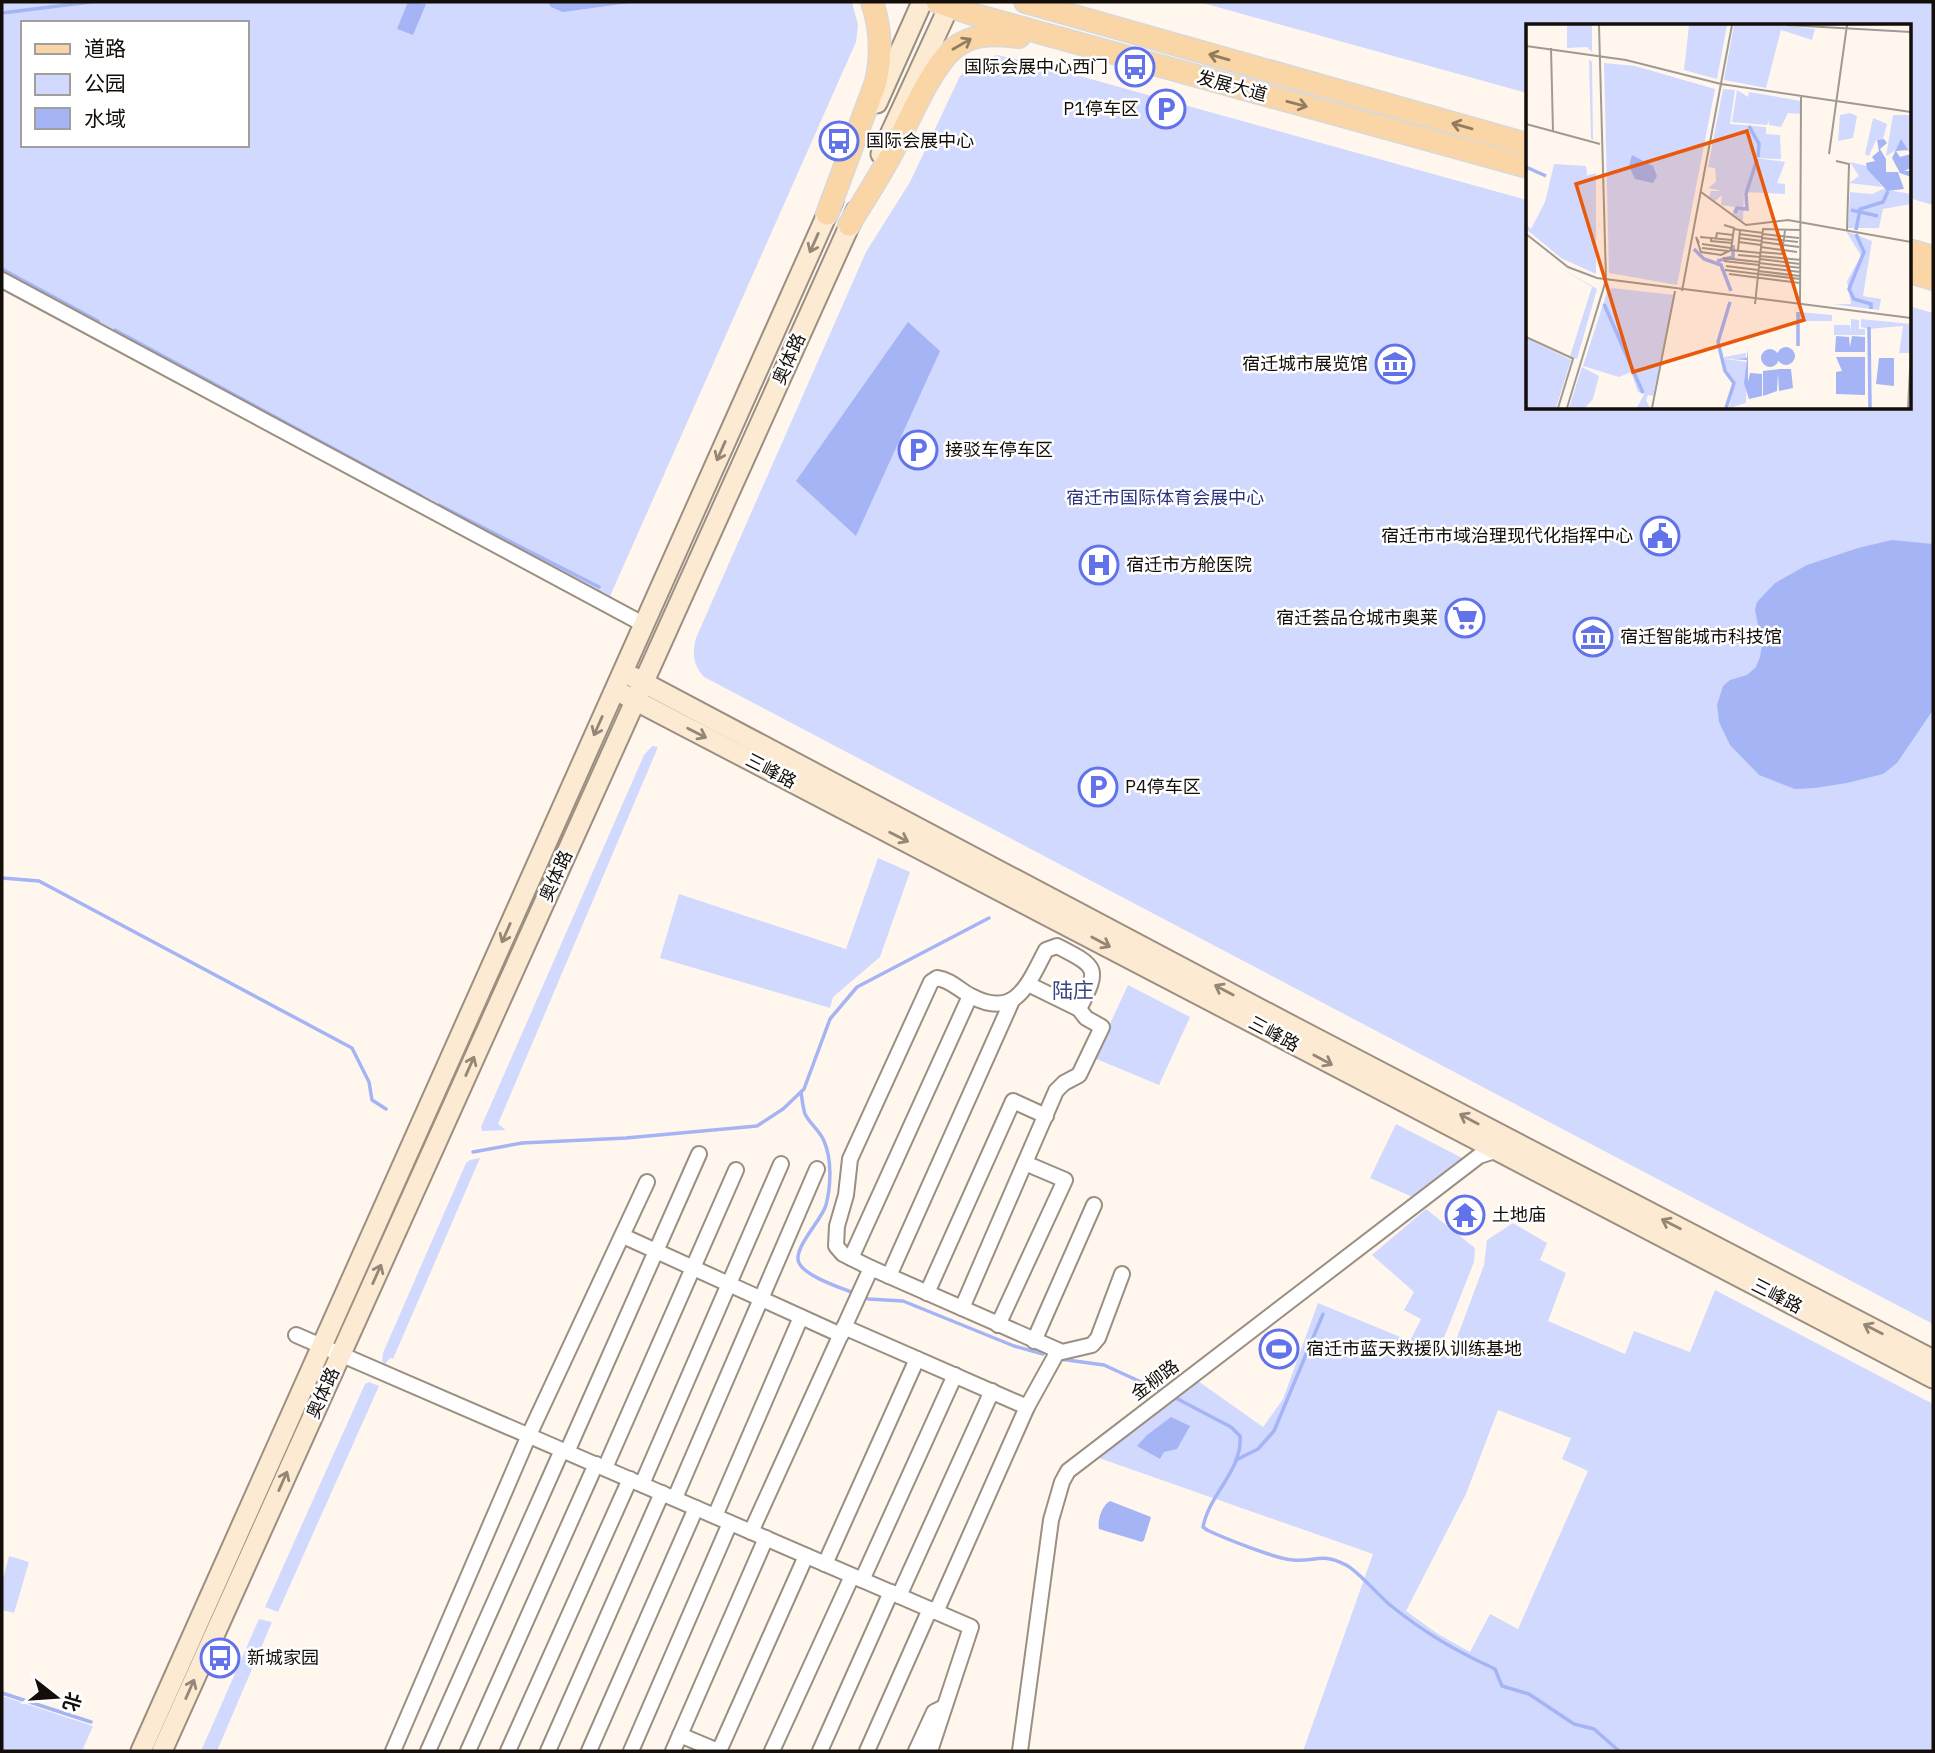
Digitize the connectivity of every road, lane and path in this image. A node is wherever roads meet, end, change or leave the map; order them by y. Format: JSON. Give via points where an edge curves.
{"nodes":[{"id":1,"x":872,"y":2,"type":"edge"},
{"id":2,"x":922,"y":2,"type":"edge"},
{"id":3,"x":1025,"y":2,"type":"edge"},
{"id":4,"x":1052,"y":2,"type":"edge"},
{"id":5,"x":945,"y":4,"type":"edge"},
{"id":6,"x":1124,"y":30,"type":"junction"},
{"id":7,"x":1114,"y":53,"type":"junction"},
{"id":8,"x":1526,"y":144,"type":"edge"},
{"id":9,"x":1526,"y":167,"type":"edge"},
{"id":10,"x":827,"y":214,"type":"junction"},
{"id":11,"x":849,"y":225,"type":"junction"},
{"id":12,"x":1910,"y":250,"type":"edge"},
{"id":13,"x":1933,"y":257,"type":"edge"},
{"id":14,"x":1910,"y":272,"type":"edge"},
{"id":15,"x":1933,"y":279,"type":"edge"},
{"id":16,"x":2,"y":280,"type":"edge"},
{"id":17,"x":643,"y":624,"type":"junction"},
{"id":18,"x":618,"y":681,"type":"junction"},
{"id":19,"x":639,"y":692,"type":"junction"},
{"id":20,"x":1075,"y":920,"type":"junction"},
{"id":21,"x":1067,"y":952,"type":"junction"},
{"id":22,"x":1028,"y":984,"type":"junction"},
{"id":23,"x":970,"y":996,"type":"junction"},
{"id":24,"x":1011,"y":1003,"type":"junction"},
{"id":25,"x":1079,"y":1009,"type":"junction"},
{"id":26,"x":1046,"y":1116,"type":"junction"},
{"id":27,"x":1495,"y":1151,"type":"junction"},
{"id":28,"x":699,"y":1154,"type":"dead end"},
{"id":29,"x":1025,"y":1163,"type":"junction"},
{"id":30,"x":781,"y":1164,"type":"dead end"},
{"id":31,"x":736,"y":1170,"type":"dead end"},
{"id":32,"x":817,"y":1170,"type":"dead end"},
{"id":33,"x":647,"y":1182,"type":"dead end"},
{"id":34,"x":1094,"y":1205,"type":"dead end"},
{"id":35,"x":623,"y":1236,"type":"junction"},
{"id":36,"x":656,"y":1251,"type":"junction"},
{"id":37,"x":851,"y":1258,"type":"junction"},
{"id":38,"x":693,"y":1268,"type":"junction"},
{"id":39,"x":871,"y":1268,"type":"junction"},
{"id":40,"x":1122,"y":1275,"type":"dead end"},
{"id":41,"x":889,"y":1276,"type":"junction"},
{"id":42,"x":729,"y":1284,"type":"junction"},
{"id":43,"x":927,"y":1293,"type":"junction"},
{"id":44,"x":760,"y":1298,"type":"junction"},
{"id":45,"x":962,"y":1308,"type":"junction"},
{"id":46,"x":802,"y":1317,"type":"junction"},
{"id":47,"x":998,"y":1325,"type":"junction"},
{"id":48,"x":842,"y":1331,"type":"junction"},
{"id":49,"x":296,"y":1335,"type":"dead end"},
{"id":50,"x":1034,"y":1341,"type":"junction"},
{"id":51,"x":322,"y":1346,"type":"junction"},
{"id":52,"x":1058,"y":1351,"type":"junction"},
{"id":53,"x":341,"y":1353,"type":"junction"},
{"id":54,"x":917,"y":1359,"type":"junction"},
{"id":55,"x":1933,"y":1360,"type":"edge"},
{"id":56,"x":955,"y":1375,"type":"junction"},
{"id":57,"x":1933,"y":1378,"type":"edge"},
{"id":58,"x":992,"y":1391,"type":"junction"},
{"id":59,"x":1027,"y":1407,"type":"junction"},
{"id":60,"x":529,"y":1435,"type":"junction"},
{"id":61,"x":565,"y":1451,"type":"junction"},
{"id":62,"x":600,"y":1466,"type":"junction"},
{"id":63,"x":636,"y":1482,"type":"junction"},
{"id":64,"x":668,"y":1496,"type":"junction"},
{"id":65,"x":696,"y":1508,"type":"junction"},
{"id":66,"x":715,"y":1516,"type":"junction"},
{"id":67,"x":730,"y":1523,"type":"junction"},
{"id":68,"x":751,"y":1532,"type":"junction"},
{"id":69,"x":766,"y":1538,"type":"junction"},
{"id":70,"x":806,"y":1556,"type":"junction"},
{"id":71,"x":825,"y":1564,"type":"junction"},
{"id":72,"x":857,"y":1578,"type":"junction"},
{"id":73,"x":895,"y":1594,"type":"junction"},
{"id":74,"x":933,"y":1611,"type":"junction"},
{"id":75,"x":945,"y":1706,"type":"junction"},
{"id":76,"x":680,"y":1735,"type":"junction"},
{"id":77,"x":143,"y":1751,"type":"edge"},
{"id":78,"x":162,"y":1751,"type":"edge"},
{"id":79,"x":393,"y":1751,"type":"edge"},
{"id":80,"x":428,"y":1751,"type":"edge"},
{"id":81,"x":468,"y":1751,"type":"edge"},
{"id":82,"x":508,"y":1751,"type":"edge"},
{"id":83,"x":548,"y":1751,"type":"edge"},
{"id":84,"x":589,"y":1751,"type":"edge"},
{"id":85,"x":631,"y":1751,"type":"edge"},
{"id":86,"x":673,"y":1751,"type":"edge"},
{"id":87,"x":718,"y":1751,"type":"edge"},
{"id":88,"x":772,"y":1751,"type":"edge"},
{"id":89,"x":820,"y":1751,"type":"edge"},
{"id":90,"x":867,"y":1751,"type":"edge"},
{"id":91,"x":916,"y":1751,"type":"edge"},
{"id":92,"x":930,"y":1751,"type":"edge"},
{"id":93,"x":1020,"y":1751,"type":"edge"}],
"edges":[{"from":1,"to":10,"type":"main road","via":[[879,23],[876,82]]},
{"from":2,"to":10,"type":"main road","name":"奥体路"},
{"from":3,"to":6,"type":"main road","name":"发展大道"},
{"from":4,"to":6,"type":"main road"},
{"from":5,"to":7,"type":"main road","name":"发展大道"},
{"from":5,"to":11,"type":"main road","name":"奥体路"},
{"from":8,"to":6,"type":"main road","name":"发展大道","one_way":true},
{"from":7,"to":9,"type":"main road","name":"发展大道","one_way":true},
{"from":11,"to":7,"type":"main road","one_way":true,"via":[[937,68],[953,49],[978,35],[999,34]]},
{"from":10,"to":17,"type":"main road","name":"奥体路","one_way":true},
{"from":11,"to":19,"type":"main road","name":"奥体路"},
{"from":12,"to":13,"type":"main road"},
{"from":14,"to":15,"type":"main road"},
{"from":16,"to":17,"type":"street"},
{"from":17,"to":18,"type":"main road","name":"奥体路"},
{"from":18,"to":19,"type":"main road","name":"三峰路"},
{"from":18,"to":51,"type":"main road","name":"奥体路","one_way":true},
{"from":19,"to":20,"type":"main road","name":"三峰路"},
{"from":53,"to":19,"type":"main road","name":"奥体路","one_way":true},
{"from":20,"to":21,"type":"street"},
{"from":20,"to":27,"type":"main road","name":"三峰路","one_way":true},
{"from":55,"to":20,"type":"main road","name":"三峰路","one_way":true},
{"from":21,"to":22,"type":"street","via":[[1057,946],[1046,950]]},
{"from":21,"to":25,"type":"street","via":[[1086,962],[1094,974]]},
{"from":22,"to":24,"type":"street"},
{"from":22,"to":25,"type":"street"},
{"from":23,"to":24,"type":"street","via":[[999,1006]]},
{"from":23,"to":37,"type":"street"},
{"from":23,"to":37,"type":"street","via":[[947,980],[931,982],[855,1146],[836,1238],[836,1247]]},
{"from":24,"to":41,"type":"street"},
{"from":25,"to":26,"type":"street","via":[[1102,1027],[1079,1075],[1060,1086]]},
{"from":26,"to":29,"type":"street"},
{"from":26,"to":43,"type":"street","via":[[1013,1101]]},
{"from":27,"to":57,"type":"main road","name":"三峰路"},
{"from":27,"to":93,"type":"street","name":"金柳路","via":[[1479,1156],[1068,1471],[1050,1528]]},
{"from":28,"to":36,"type":"street"},
{"from":29,"to":45,"type":"street"},
{"from":29,"to":47,"type":"street","via":[[1065,1180]]},
{"from":30,"to":42,"type":"street"},
{"from":31,"to":38,"type":"street"},
{"from":32,"to":44,"type":"street"},
{"from":33,"to":35,"type":"street"},
{"from":34,"to":50,"type":"street"},
{"from":35,"to":36,"type":"street"},
{"from":35,"to":60,"type":"street"},
{"from":36,"to":38,"type":"street"},
{"from":36,"to":61,"type":"street"},
{"from":37,"to":39,"type":"street"},
{"from":38,"to":42,"type":"street"},
{"from":38,"to":62,"type":"street"},
{"from":39,"to":41,"type":"street"},
{"from":39,"to":48,"type":"street"},
{"from":40,"to":52,"type":"street","via":[[1098,1339],[1083,1348]]},
{"from":41,"to":43,"type":"street"},
{"from":42,"to":44,"type":"street"},
{"from":42,"to":63,"type":"street"},
{"from":43,"to":45,"type":"street"},
{"from":44,"to":46,"type":"street"},
{"from":44,"to":64,"type":"street"},
{"from":45,"to":47,"type":"street"},
{"from":46,"to":48,"type":"street"},
{"from":46,"to":66,"type":"street"},
{"from":47,"to":50,"type":"street"},
{"from":48,"to":54,"type":"street"},
{"from":48,"to":68,"type":"street"},
{"from":49,"to":51,"type":"street"},
{"from":50,"to":52,"type":"street"},
{"from":51,"to":53,"type":"street"},
{"from":51,"to":77,"type":"main road","name":"奥体路"},
{"from":52,"to":59,"type":"street"},
{"from":53,"to":60,"type":"street"},
{"from":78,"to":53,"type":"main road","name":"奥体路","one_way":true},
{"from":54,"to":56,"type":"street"},
{"from":54,"to":71,"type":"street"},
{"from":56,"to":58,"type":"street"},
{"from":56,"to":72,"type":"street"},
{"from":58,"to":59,"type":"street"},
{"from":58,"to":73,"type":"street"},
{"from":59,"to":74,"type":"street"},
{"from":60,"to":61,"type":"street"},
{"from":60,"to":79,"type":"street"},
{"from":61,"to":62,"type":"street"},
{"from":61,"to":80,"type":"street"},
{"from":62,"to":63,"type":"street"},
{"from":62,"to":81,"type":"street"},
{"from":63,"to":64,"type":"street"},
{"from":63,"to":82,"type":"street"},
{"from":64,"to":65,"type":"street"},
{"from":64,"to":83,"type":"street"},
{"from":65,"to":66,"type":"street"},
{"from":65,"to":84,"type":"street"},
{"from":66,"to":67,"type":"street"},
{"from":67,"to":68,"type":"street"},
{"from":67,"to":85,"type":"street"},
{"from":68,"to":69,"type":"street"},
{"from":69,"to":70,"type":"street"},
{"from":69,"to":76,"type":"street"},
{"from":70,"to":71,"type":"street"},
{"from":70,"to":87,"type":"street"},
{"from":71,"to":72,"type":"street"},
{"from":72,"to":73,"type":"street"},
{"from":72,"to":88,"type":"street"},
{"from":73,"to":74,"type":"street"},
{"from":73,"to":89,"type":"street"},
{"from":74,"to":75,"type":"street","via":[[971,1627]]},
{"from":74,"to":90,"type":"street"},
{"from":75,"to":91,"type":"street","via":[[934,1712]]},
{"from":75,"to":92,"type":"street"},
{"from":76,"to":86,"type":"street"},
{"from":76,"to":87,"type":"street"}]}
